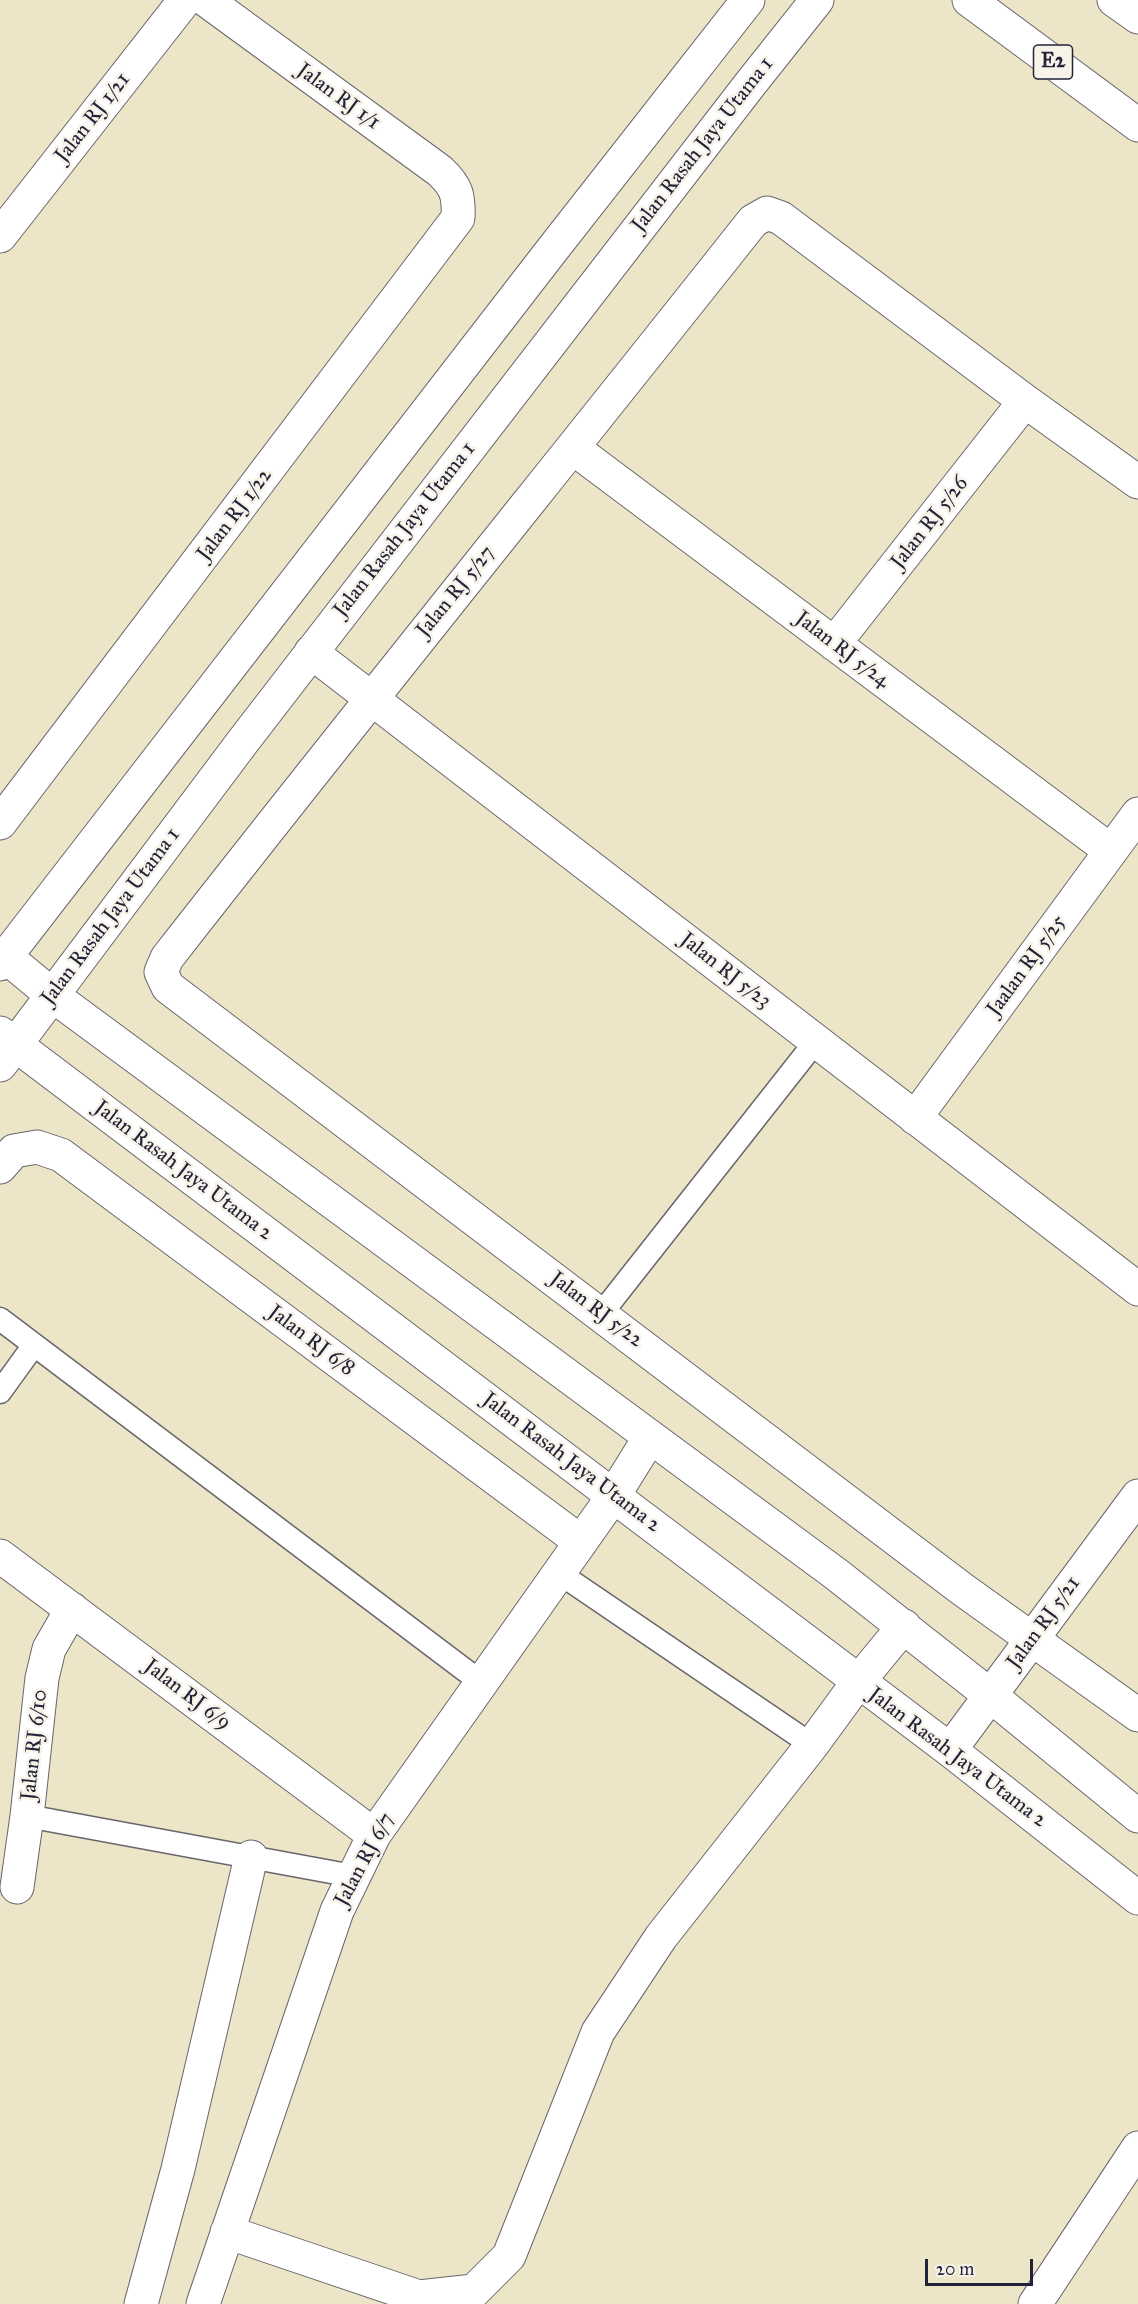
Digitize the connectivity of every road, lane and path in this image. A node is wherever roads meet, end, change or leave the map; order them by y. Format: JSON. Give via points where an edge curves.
{"nodes":[{"id":1,"x":185,"y":0,"type":"edge"},
{"id":2,"x":206,"y":0,"type":"edge"},
{"id":3,"x":748,"y":0,"type":"edge"},
{"id":4,"x":817,"y":0,"type":"edge"},
{"id":5,"x":969,"y":0,"type":"edge"},
{"id":6,"x":1114,"y":0,"type":"edge"},
{"id":7,"x":1138,"y":18,"type":"edge"},
{"id":8,"x":1138,"y":125,"type":"edge"},
{"id":9,"x":459,"y":201,"type":"joint"},
{"id":10,"x":0,"y":236,"type":"edge"},
{"id":11,"x":1025,"y":401,"type":"junction"},
{"id":12,"x":573,"y":448,"type":"junction"},
{"id":13,"x":1138,"y":482,"type":"edge"},
{"id":14,"x":834,"y":644,"type":"junction"},
{"id":15,"x":311,"y":652,"type":"junction"},
{"id":16,"x":371,"y":698,"type":"junction"},
{"id":17,"x":1138,"y":814,"type":"edge"},
{"id":18,"x":0,"y":823,"type":"edge"},
{"id":19,"x":1111,"y":851,"type":"junction"},
{"id":20,"x":2,"y":960,"type":"edge"},
{"id":21,"x":163,"y":980,"type":"joint"},
{"id":22,"x":52,"y":996,"type":"junction"},
{"id":23,"x":816,"y":1041,"type":"junction"},
{"id":24,"x":5,"y":1048,"type":"edge"},
{"id":25,"x":915,"y":1118,"type":"junction"},
{"id":26,"x":0,"y":1167,"type":"edge"},
{"id":27,"x":1138,"y":1289,"type":"edge"},
{"id":28,"x":601,"y":1314,"type":"junction"},
{"id":29,"x":0,"y":1319,"type":"edge"},
{"id":30,"x":34,"y":1345,"type":"junction"},
{"id":31,"x":0,"y":1392,"type":"edge"},
{"id":32,"x":650,"y":1437,"type":"junction"},
{"id":33,"x":614,"y":1495,"type":"junction"},
{"id":34,"x":1137,"y":1501,"type":"edge"},
{"id":35,"x":581,"y":1542,"type":"junction"},
{"id":36,"x":0,"y":1556,"type":"edge"},
{"id":37,"x":559,"y":1573,"type":"junction"},
{"id":38,"x":72,"y":1609,"type":"junction"},
{"id":39,"x":904,"y":1626,"type":"junction"},
{"id":40,"x":1032,"y":1639,"type":"junction"},
{"id":41,"x":858,"y":1682,"type":"junction"},
{"id":42,"x":482,"y":1683,"type":"junction"},
{"id":43,"x":991,"y":1696,"type":"junction"},
{"id":44,"x":1138,"y":1715,"type":"edge"},
{"id":45,"x":812,"y":1745,"type":"junction"},
{"id":46,"x":950,"y":1750,"type":"junction"},
{"id":47,"x":27,"y":1816,"type":"junction"},
{"id":48,"x":1138,"y":1816,"type":"edge"},
{"id":49,"x":374,"y":1835,"type":"junction"},
{"id":50,"x":251,"y":1857,"type":"junction"},
{"id":51,"x":353,"y":1876,"type":"junction"},
{"id":52,"x":8,"y":1885,"type":"edge"},
{"id":53,"x":1138,"y":1898,"type":"edge"},
{"id":54,"x":1138,"y":2148,"type":"edge"},
{"id":55,"x":227,"y":2232,"type":"junction"},
{"id":56,"x":141,"y":2304,"type":"edge"},
{"id":57,"x":203,"y":2304,"type":"edge"},
{"id":58,"x":1035,"y":2304,"type":"edge"}],
"edges":[{"from":1,"to":10,"type":"main road","name":"Jalan RJ 1/21"},
{"from":2,"to":9,"type":"main road","name":"Jalan RJ 1/1","via":[[440,171],[453,183]]},
{"from":3,"to":20,"type":"main road"},
{"from":4,"to":15,"type":"main road","name":"Jalan Rasah Jaya Utama 1"},
{"from":5,"to":8,"type":"main road","number":"E2"},
{"from":6,"to":7,"type":"main road"},
{"from":9,"to":18,"type":"main road","name":"Jalan RJ 1/22","via":[[458,218]]},
{"from":11,"to":12,"type":"main road","name":"Jalan RJ 5/27","via":[[781,218],[767,213],[753,221]]},
{"from":11,"to":13,"type":"main road"},
{"from":11,"to":14,"type":"main road","name":"Jalan RJ 5/26"},
{"from":12,"to":14,"type":"main road","name":"Jalan RJ 5/24"},
{"from":12,"to":16,"type":"main road","name":"Jalan RJ 5/27"},
{"from":14,"to":19,"type":"main road","name":"Jalan RJ 5/24"},
{"from":15,"to":16,"type":"main road","name":"Jalan RJ 5/23"},
{"from":15,"to":22,"type":"main road","name":"Jalan Rasah Jaya Utama 1"},
{"from":16,"to":21,"type":"main road","name":"Jalan RJ 5/27","via":[[167,958],[161,972]]},
{"from":16,"to":23,"type":"main road","name":"Jalan RJ 5/23"},
{"from":17,"to":19,"type":"main road","name":"Jaalan RJ 5/25"},
{"from":19,"to":25,"type":"main road","name":"Jaalan RJ 5/25"},
{"from":20,"to":22,"type":"main road"},
{"from":21,"to":28,"type":"main road","name":"Jalan RJ 5/22"},
{"from":22,"to":24,"type":"main road","name":"Jalan Rasah Jaya Utama 1"},
{"from":22,"to":32,"type":"main road"},
{"from":23,"to":25,"type":"main road","name":"Jalan RJ 5/23"},
{"from":23,"to":28,"type":"lane"},
{"from":24,"to":33,"type":"main road","name":"Jalan Rasah Jaya Utama 2"},
{"from":25,"to":27,"type":"main road","name":"Jalan RJ 5/23"},
{"from":26,"to":35,"type":"main road","name":"Jalan RJ 6/8","via":[[14,1151],[37,1147],[61,1155]]},
{"from":28,"to":40,"type":"main road","name":"Jalan RJ 5/22"},
{"from":29,"to":30,"type":"lane"},
{"from":30,"to":31,"type":"lane"},
{"from":30,"to":42,"type":"lane"},
{"from":32,"to":33,"type":"main road","name":"Jalan RJ 6/7"},
{"from":32,"to":39,"type":"main road"},
{"from":33,"to":35,"type":"main road","name":"Jalan RJ 6/7"},
{"from":33,"to":41,"type":"main road","name":"Jalan Rasah Jaya Utama 2"},
{"from":34,"to":40,"type":"main road","name":"Jalan RJ 5/21"},
{"from":35,"to":37,"type":"main road","name":"Jalan RJ 6/7"},
{"from":36,"to":38,"type":"main road","name":"Jalan RJ 6/9"},
{"from":37,"to":42,"type":"main road","name":"Jalan RJ 6/7"},
{"from":37,"to":45,"type":"lane"},
{"from":38,"to":47,"type":"main road","name":"Jalan RJ 6/10","via":[[49,1649],[42,1678]]},
{"from":38,"to":49,"type":"main road","name":"Jalan RJ 6/9"},
{"from":39,"to":41,"type":"main road"},
{"from":39,"to":43,"type":"main road"},
{"from":40,"to":43,"type":"main road","name":"Jalan RJ 5/21"},
{"from":40,"to":44,"type":"main road","name":"Jalan RJ 5/22"},
{"from":41,"to":45,"type":"main road"},
{"from":41,"to":46,"type":"main road","name":"Jalan Rasah Jaya Utama 2"},
{"from":42,"to":49,"type":"main road","name":"Jalan RJ 6/7"},
{"from":43,"to":46,"type":"main road","name":"Jalan RJ 5/21"},
{"from":43,"to":48,"type":"main road"},
{"from":45,"to":55,"type":"main road","via":[[661,1937],[598,2032],[509,2256],[474,2291],[419,2297]]},
{"from":46,"to":53,"type":"main road","name":"Jalan Rasah Jaya Utama 2"},
{"from":47,"to":50,"type":"lane"},
{"from":47,"to":52,"type":"main road","name":"Jalan RJ 6/10"},
{"from":49,"to":51,"type":"main road","name":"Jalan RJ 6/7"},
{"from":50,"to":51,"type":"lane"},
{"from":50,"to":56,"type":"main road","via":[[178,2169]]},
{"from":51,"to":55,"type":"main road","name":"Jalan RJ 6/7","via":[[337,1911]]},
{"from":54,"to":58,"type":"main road"},
{"from":55,"to":57,"type":"main road","name":"Jalan RJ 6/7"}]}
